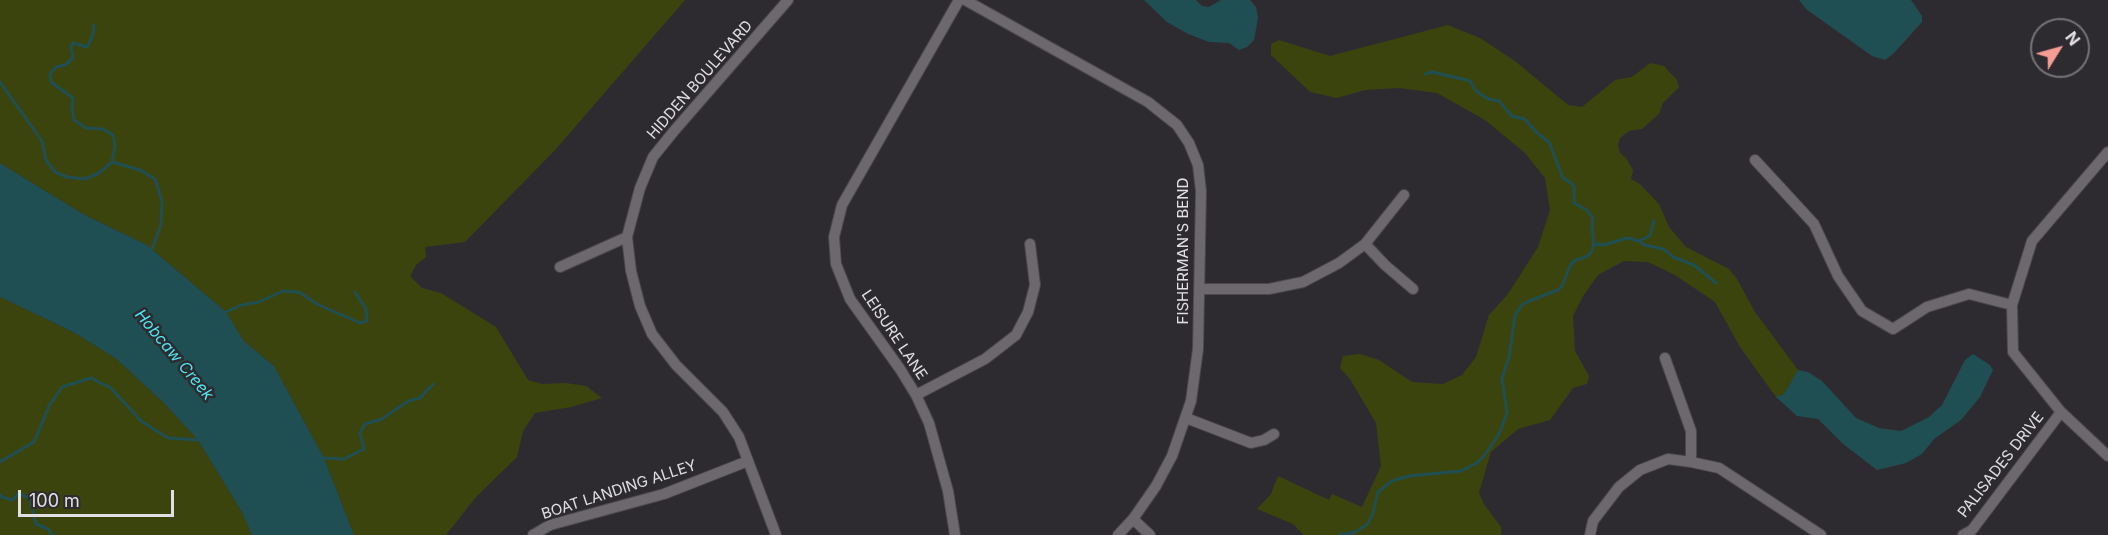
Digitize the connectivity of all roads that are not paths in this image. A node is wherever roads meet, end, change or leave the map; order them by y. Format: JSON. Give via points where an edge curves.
{"nodes":[{"id":1,"x":788,"y":0,"type":"edge"},
{"id":2,"x":959,"y":0,"type":"edge"},
{"id":3,"x":965,"y":0,"type":"edge"},
{"id":4,"x":2108,"y":152,"type":"edge"},
{"id":5,"x":1755,"y":160,"type":"dead end"},
{"id":6,"x":1404,"y":195,"type":"dead end"},
{"id":7,"x":627,"y":237,"type":"junction"},
{"id":8,"x":1365,"y":243,"type":"junction"},
{"id":9,"x":1030,"y":244,"type":"dead end"},
{"id":10,"x":560,"y":267,"type":"dead end"},
{"id":11,"x":1413,"y":289,"type":"dead end"},
{"id":12,"x":1200,"y":290,"type":"junction"},
{"id":13,"x":2012,"y":305,"type":"junction"},
{"id":14,"x":1665,"y":358,"type":"dead end"},
{"id":15,"x":916,"y":395,"type":"junction"},
{"id":16,"x":2061,"y":412,"type":"junction"},
{"id":17,"x":1186,"y":418,"type":"junction"},
{"id":18,"x":1274,"y":434,"type":"dead end"},
{"id":19,"x":2108,"y":456,"type":"edge"},
{"id":20,"x":748,"y":461,"type":"junction"},
{"id":21,"x":1691,"y":462,"type":"junction"},
{"id":22,"x":1133,"y":519,"type":"junction"},
{"id":23,"x":533,"y":535,"type":"edge"},
{"id":24,"x":776,"y":535,"type":"edge"},
{"id":25,"x":955,"y":535,"type":"edge"},
{"id":26,"x":1118,"y":535,"type":"edge"},
{"id":27,"x":1150,"y":535,"type":"edge"},
{"id":28,"x":1590,"y":535,"type":"edge"},
{"id":29,"x":1821,"y":535,"type":"edge"},
{"id":30,"x":1963,"y":535,"type":"edge"}],
"edges":[{"from":1,"to":7,"type":"street","name":"HIDDEN BOULEVARD","via":[[653,157]]},
{"from":2,"to":15,"type":"street","name":"LEISURE LANE","via":[[842,205],[834,237],[836,264],[850,299]]},
{"from":3,"to":12,"type":"street","name":"FISHERMAN'S BEND","via":[[1148,102],[1176,125],[1198,165]]},
{"from":4,"to":13,"type":"street","via":[[2032,241]]},
{"from":5,"to":13,"type":"street","via":[[1814,224],[1838,276],[1862,311],[1893,329],[1927,307],[1969,294]]},
{"from":6,"to":8,"type":"street"},
{"from":7,"to":10,"type":"street"},
{"from":7,"to":20,"type":"street","name":"HIDDEN BOULEVARD","via":[[640,306],[652,334],[676,365],[723,412]]},
{"from":8,"to":11,"type":"street"},
{"from":8,"to":12,"type":"street","via":[[1339,263],[1303,282],[1269,289]]},
{"from":9,"to":15,"type":"street","via":[[1035,285],[1028,312],[1016,335],[985,359]]},
{"from":12,"to":17,"type":"street","name":"FISHERMAN'S BEND","via":[[1198,349]]},
{"from":13,"to":16,"type":"street","via":[[2013,352]]},
{"from":14,"to":21,"type":"street","via":[[1691,430]]},
{"from":15,"to":25,"type":"street","name":"LEISURE LANE","via":[[929,423],[948,491]]},
{"from":16,"to":19,"type":"street"},
{"from":16,"to":30,"type":"street","name":"PALISADES DRIVE","via":[[1972,530]]},
{"from":17,"to":18,"type":"street","via":[[1251,443]]},
{"from":17,"to":22,"type":"street","name":"FISHERMAN'S BEND","via":[[1172,456]]},
{"from":20,"to":23,"type":"street","name":"BOAT LANDING ALLEY","via":[[664,494],[550,525]]},
{"from":20,"to":24,"type":"street","name":"HIDDEN BOULEVARD"},
{"from":21,"to":28,"type":"street","via":[[1668,459],[1640,470],[1620,487],[1593,521]]},
{"from":21,"to":29,"type":"street","via":[[1719,468]]},
{"from":22,"to":26,"type":"street","name":"FISHERMAN'S BEND"},
{"from":22,"to":27,"type":"street"}]}
